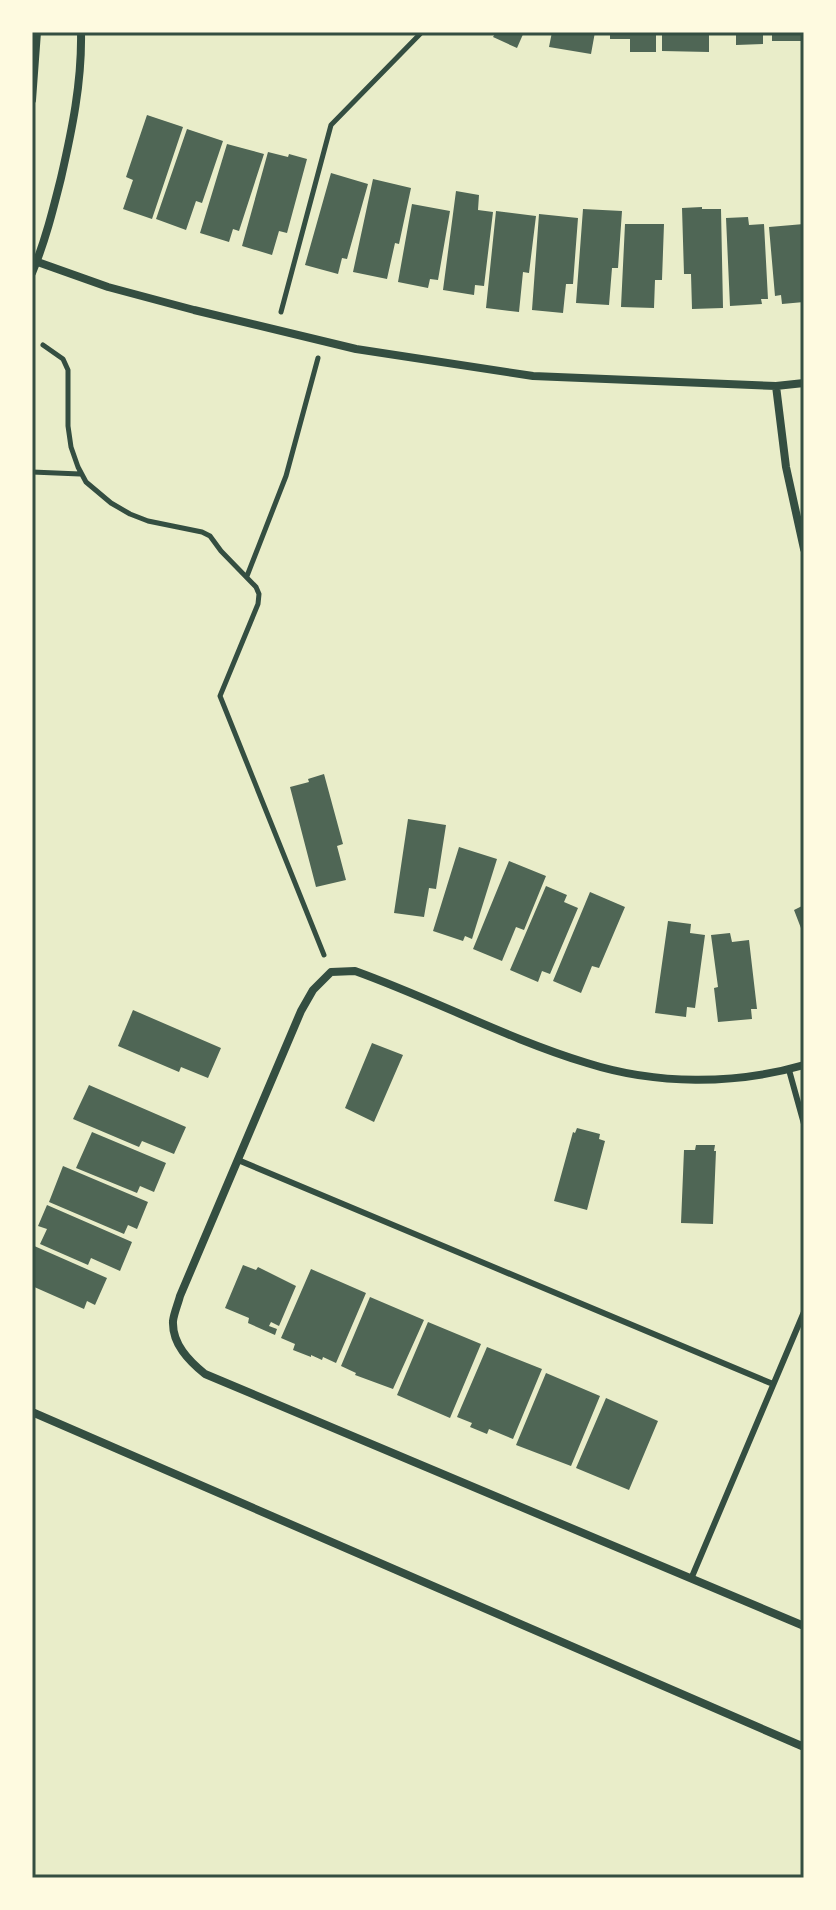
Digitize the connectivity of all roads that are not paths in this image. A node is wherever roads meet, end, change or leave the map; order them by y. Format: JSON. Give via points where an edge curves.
{"nodes":[{"id":1,"x":37,"y":32,"type":"edge"},
{"id":2,"x":81,"y":32,"type":"edge"},
{"id":3,"x":32,"y":100,"type":"edge"},
{"id":4,"x":34,"y":261,"type":"edge"},
{"id":5,"x":32,"y":273,"type":"edge"},
{"id":6,"x":804,"y":383,"type":"edge"},
{"id":7,"x":776,"y":386,"type":"junction"},
{"id":8,"x":804,"y":549,"type":"edge"},
{"id":9,"x":804,"y":1065,"type":"edge"},
{"id":10,"x":789,"y":1070,"type":"junction"},
{"id":11,"x":804,"y":1124,"type":"edge"},
{"id":12,"x":238,"y":1160,"type":"junction"},
{"id":13,"x":804,"y":1312,"type":"edge"},
{"id":14,"x":773,"y":1384,"type":"junction"},
{"id":15,"x":32,"y":1412,"type":"edge"},
{"id":16,"x":691,"y":1579,"type":"junction"},
{"id":17,"x":804,"y":1626,"type":"edge"},
{"id":18,"x":804,"y":1747,"type":"edge"}],
"edges":[{"from":1,"to":3,"type":"street"},
{"from":2,"to":4,"type":"street","via":[[73,127]]},
{"from":4,"to":5,"type":"street"},
{"from":4,"to":7,"type":"street","via":[[108,287],[276,331],[401,357],[533,376]]},
{"from":6,"to":7,"type":"street"},
{"from":7,"to":8,"type":"street"},
{"from":9,"to":10,"type":"street"},
{"from":10,"to":11,"type":"lane"},
{"from":10,"to":12,"type":"street","via":[[691,1080],[641,1075],[590,1064],[355,971],[331,972],[301,1011]]},
{"from":12,"to":14,"type":"lane"},
{"from":12,"to":16,"type":"street","via":[[173,1322],[187,1359],[205,1374]]},
{"from":13,"to":14,"type":"lane"},
{"from":14,"to":16,"type":"lane"},
{"from":15,"to":18,"type":"street"},
{"from":16,"to":17,"type":"street"}]}
